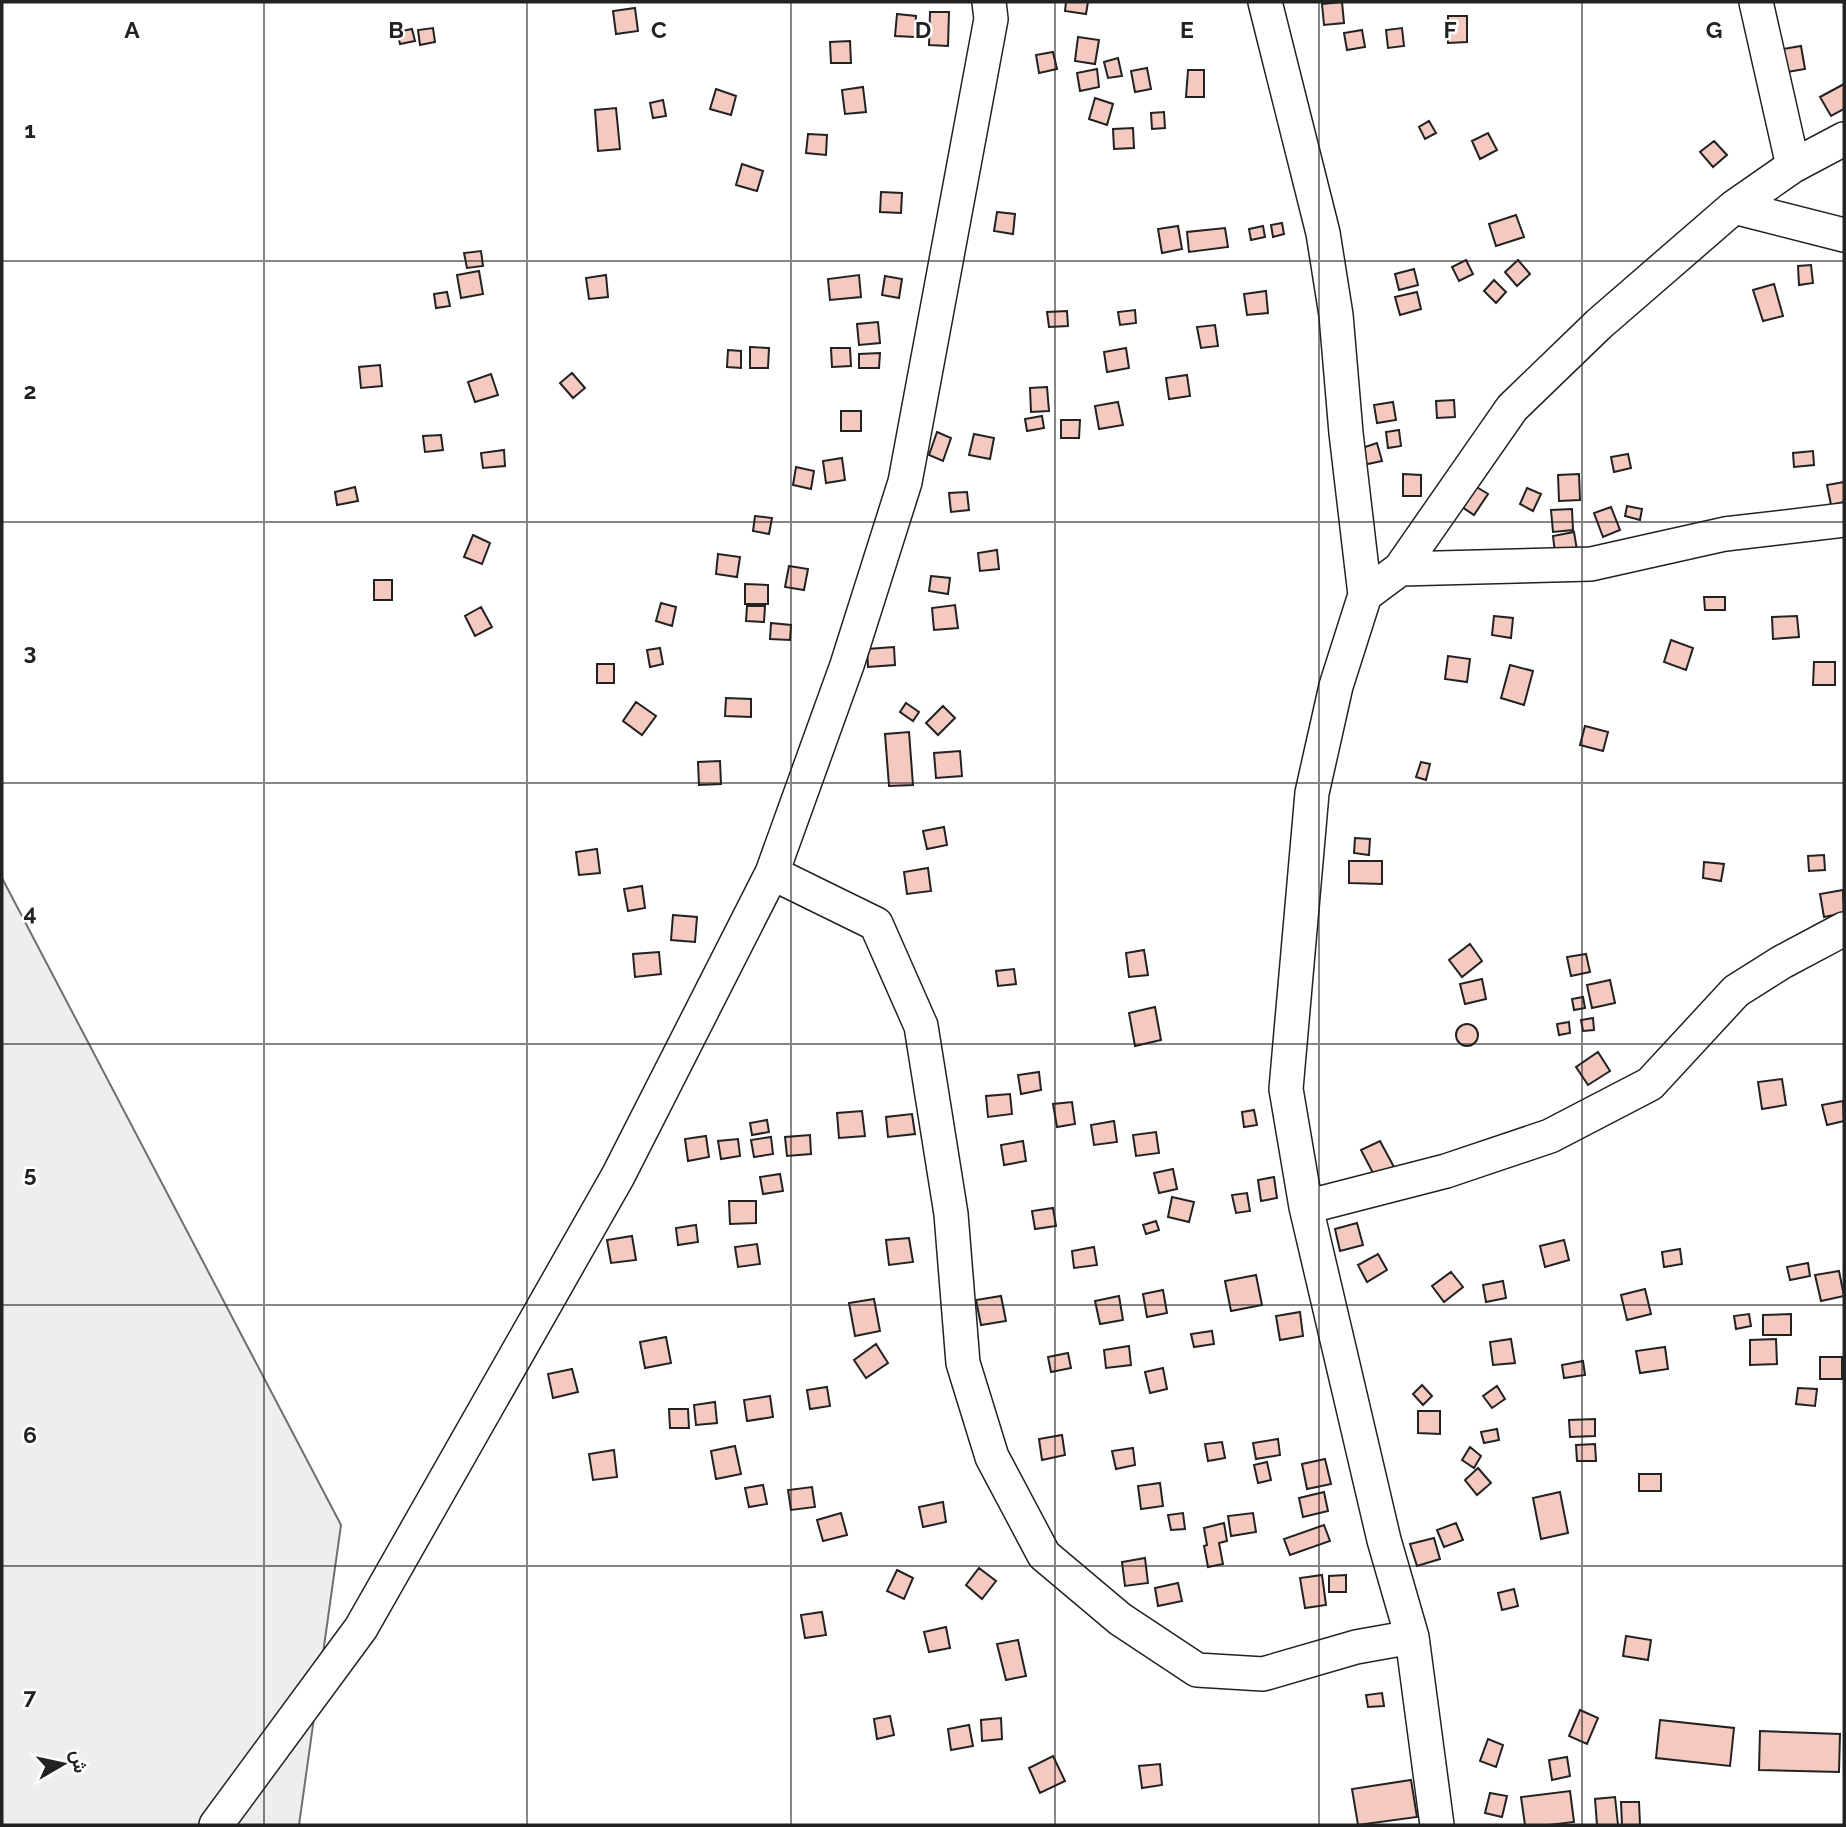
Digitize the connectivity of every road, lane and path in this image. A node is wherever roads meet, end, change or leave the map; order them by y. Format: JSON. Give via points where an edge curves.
{"nodes":[{"id":1,"x":989,"y":2,"type":"edge"},
{"id":2,"x":1265,"y":2,"type":"edge"},
{"id":3,"x":1756,"y":2,"type":"edge"},
{"id":4,"x":1844,"y":139,"type":"edge"},
{"id":5,"x":1793,"y":166,"type":"junction"},
{"id":6,"x":1734,"y":207,"type":"junction"},
{"id":7,"x":1844,"y":235,"type":"edge"},
{"id":8,"x":1844,"y":520,"type":"edge"},
{"id":9,"x":1400,"y":569,"type":"junction"},
{"id":10,"x":1364,"y":594,"type":"junction"},
{"id":11,"x":772,"y":873,"type":"junction"},
{"id":12,"x":1844,"y":929,"type":"edge"},
{"id":13,"x":1306,"y":1207,"type":"junction"},
{"id":14,"x":1412,"y":1637,"type":"junction"},
{"id":15,"x":216,"y":1825,"type":"edge"},
{"id":16,"x":1437,"y":1825,"type":"edge"}],
"edges":[{"from":1,"to":11,"type":"street","via":[[991,19],[905,482],[847,664]]},
{"from":2,"to":10,"type":"street","via":[[1323,233],[1336,315]]},
{"from":3,"to":5,"type":"street"},
{"from":4,"to":5,"type":"street"},
{"from":5,"to":6,"type":"street"},
{"from":6,"to":7,"type":"street"},
{"from":6,"to":9,"type":"street","via":[[1599,324],[1512,408]]},
{"from":8,"to":9,"type":"street","via":[[1725,534],[1591,564]]},
{"from":9,"to":10,"type":"street"},
{"from":10,"to":13,"type":"street","via":[[1336,686],[1312,793],[1286,1088]]},
{"from":11,"to":14,"type":"street","via":[[876,924],[921,1026],[951,1214],[963,1363],[992,1457],[1044,1555],[1120,1619],[1197,1670],[1263,1674],[1356,1647]]},
{"from":11,"to":15,"type":"street","via":[[618,1176],[361,1628]]},
{"from":12,"to":13,"type":"street","via":[[1736,991],[1650,1084],[1628,1096],[1550,1136],[1446,1171]]},
{"from":13,"to":14,"type":"street","via":[[1384,1540]]},
{"from":14,"to":16,"type":"street"}]}
